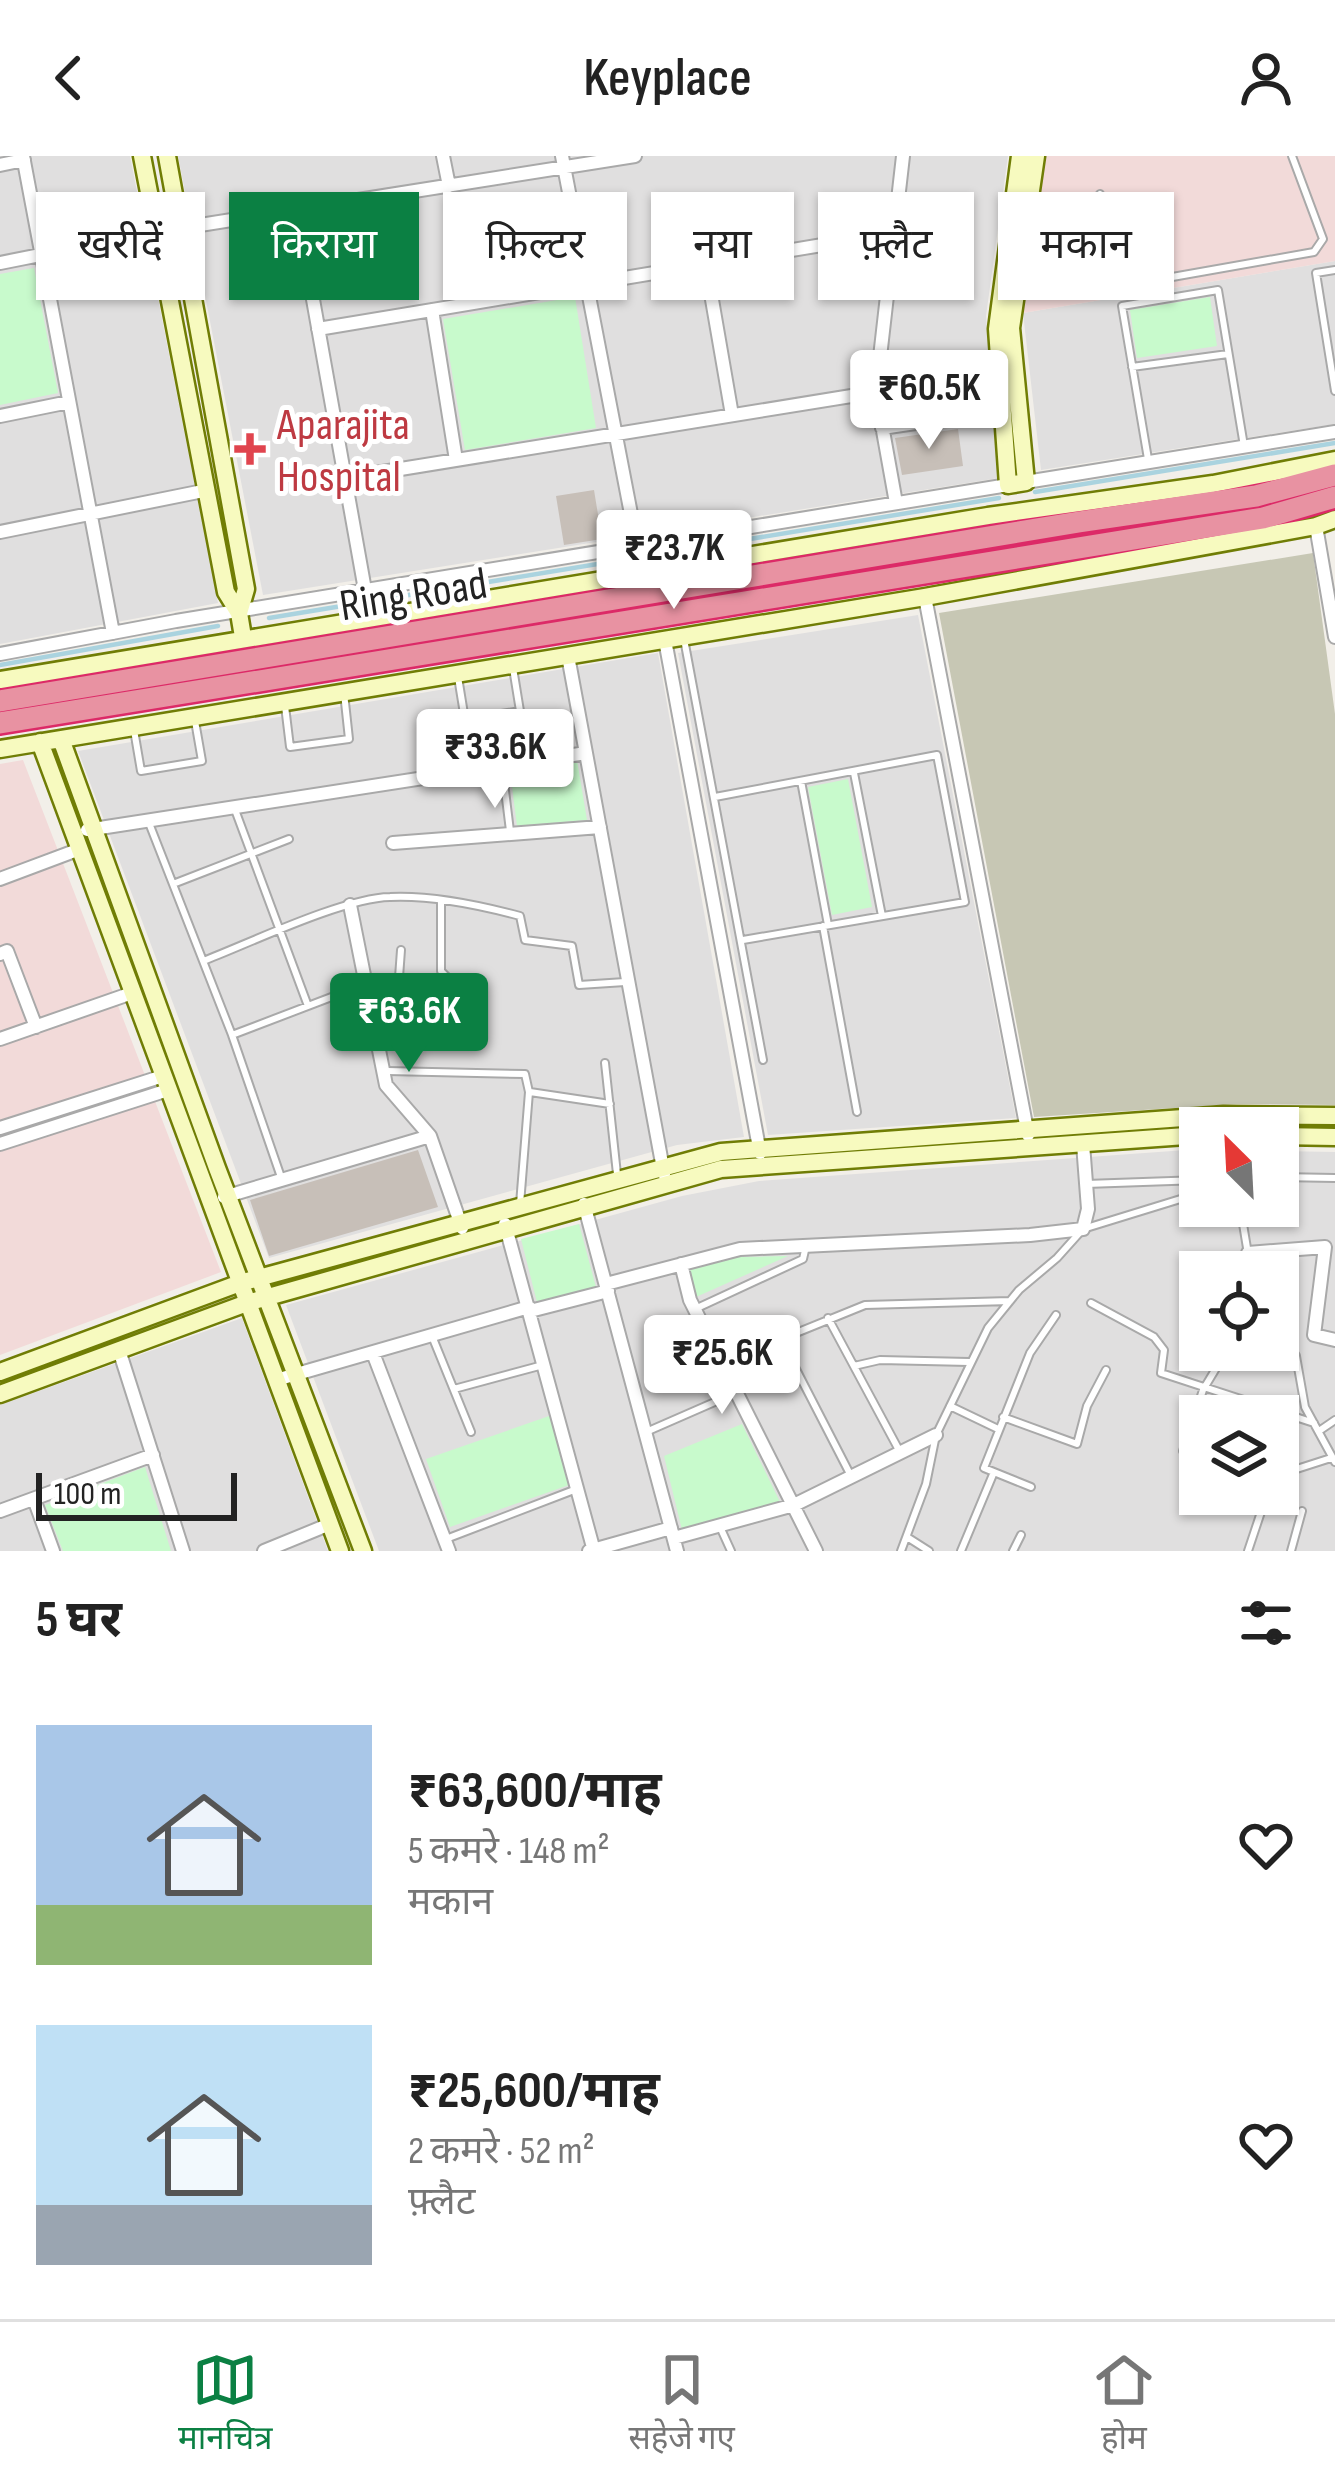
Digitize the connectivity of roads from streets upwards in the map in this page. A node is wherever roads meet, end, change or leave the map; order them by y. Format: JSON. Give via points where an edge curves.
{"nodes":[{"id":1,"x":142,"y":156,"type":"edge"},
{"id":2,"x":166,"y":156,"type":"edge"},
{"id":3,"x":443,"y":156,"type":"edge"},
{"id":4,"x":635,"y":156,"type":"edge"},
{"id":5,"x":903,"y":156,"type":"edge"},
{"id":6,"x":1020,"y":156,"type":"edge"},
{"id":7,"x":1036,"y":156,"type":"edge"},
{"id":8,"x":23,"y":158,"type":"edge"},
{"id":9,"x":563,"y":162,"type":"edge"},
{"id":10,"x":0,"y":165,"type":"edge"},
{"id":11,"x":449,"y":186,"type":"junction"},
{"id":12,"x":149,"y":192,"type":"edge"},
{"id":13,"x":174,"y":192,"type":"edge"},
{"id":14,"x":411,"y":192,"type":"edge"},
{"id":15,"x":569,"y":192,"type":"edge"},
{"id":16,"x":899,"y":192,"type":"edge"},
{"id":17,"x":36,"y":224,"type":"edge"},
{"id":18,"x":36,"y":256,"type":"edge"},
{"id":19,"x":0,"y":263,"type":"edge"},
{"id":20,"x":50,"y":300,"type":"edge"},
{"id":21,"x":170,"y":300,"type":"edge"},
{"id":22,"x":194,"y":300,"type":"edge"},
{"id":23,"x":313,"y":300,"type":"edge"},
{"id":24,"x":491,"y":300,"type":"edge"},
{"id":25,"x":589,"y":300,"type":"edge"},
{"id":26,"x":712,"y":300,"type":"edge"},
{"id":27,"x":886,"y":300,"type":"edge"},
{"id":28,"x":432,"y":310,"type":"junction"},
{"id":29,"x":318,"y":329,"type":"junction"},
{"id":30,"x":876,"y":392,"type":"junction"},
{"id":31,"x":69,"y":402,"type":"junction"},
{"id":32,"x":1003,"y":410,"type":"junction"},
{"id":33,"x":732,"y":415,"type":"junction"},
{"id":34,"x":0,"y":416,"type":"edge"},
{"id":35,"x":882,"y":428,"type":"junction"},
{"id":36,"x":1335,"y":432,"type":"edge"},
{"id":37,"x":615,"y":434,"type":"junction"},
{"id":38,"x":456,"y":460,"type":"junction"},
{"id":39,"x":1335,"y":460,"type":"edge"},
{"id":40,"x":1335,"y":475,"type":"edge"},
{"id":41,"x":345,"y":478,"type":"junction"},
{"id":42,"x":1017,"y":483,"type":"junction"},
{"id":43,"x":208,"y":490,"type":"junction"},
{"id":44,"x":1335,"y":497,"type":"edge"},
{"id":45,"x":896,"y":503,"type":"junction"},
{"id":46,"x":90,"y":514,"type":"junction"},
{"id":47,"x":1335,"y":519,"type":"edge"},
{"id":48,"x":1316,"y":526,"type":"junction"},
{"id":49,"x":0,"y":532,"type":"edge"},
{"id":50,"x":637,"y":545,"type":"junction"},
{"id":51,"x":365,"y":590,"type":"junction"},
{"id":52,"x":925,"y":597,"type":"junction"},
{"id":53,"x":239,"y":614,"type":"junction"},
{"id":54,"x":112,"y":633,"type":"junction"},
{"id":55,"x":243,"y":637,"type":"junction"},
{"id":56,"x":1335,"y":637,"type":"edge"},
{"id":57,"x":675,"y":638,"type":"junction"},
{"id":58,"x":0,"y":653,"type":"edge"},
{"id":59,"x":568,"y":656,"type":"junction"},
{"id":60,"x":0,"y":680,"type":"edge"},
{"id":61,"x":0,"y":701,"type":"edge"},
{"id":62,"x":0,"y":723,"type":"edge"},
{"id":63,"x":62,"y":739,"type":"junction"},
{"id":64,"x":40,"y":742,"type":"junction"},
{"id":65,"x":0,"y":749,"type":"edge"},
{"id":66,"x":586,"y":753,"type":"junction"},
{"id":67,"x":600,"y":827,"type":"junction"},
{"id":68,"x":93,"y":829,"type":"junction"},
{"id":69,"x":77,"y":841,"type":"junction"},
{"id":70,"x":393,"y":843,"type":"dead end"},
{"id":71,"x":0,"y":879,"type":"edge"},
{"id":72,"x":350,"y":905,"type":"road end"},
{"id":73,"x":0,"y":954,"type":"edge"},
{"id":74,"x":132,"y":993,"type":"junction"},
{"id":75,"x":36,"y":1027,"type":"junction"},
{"id":76,"x":0,"y":1040,"type":"edge"},
{"id":77,"x":165,"y":1083,"type":"junction"},
{"id":78,"x":1335,"y":1117,"type":"edge"},
{"id":79,"x":1,"y":1134,"type":"edge"},
{"id":80,"x":430,"y":1136,"type":"junction"},
{"id":81,"x":1179,"y":1137,"type":"edge"},
{"id":82,"x":1299,"y":1137,"type":"edge"},
{"id":83,"x":1028,"y":1138,"type":"junction"},
{"id":84,"x":1335,"y":1138,"type":"edge"},
{"id":85,"x":1083,"y":1144,"type":"junction"},
{"id":86,"x":760,"y":1158,"type":"junction"},
{"id":87,"x":664,"y":1174,"type":"junction"},
{"id":88,"x":228,"y":1196,"type":"junction"},
{"id":89,"x":582,"y":1197,"type":"junction"},
{"id":90,"x":209,"y":1201,"type":"junction"},
{"id":91,"x":504,"y":1220,"type":"junction"},
{"id":92,"x":463,"y":1231,"type":"junction"},
{"id":93,"x":1263,"y":1251,"type":"edge"},
{"id":94,"x":681,"y":1264,"type":"junction"},
{"id":95,"x":259,"y":1278,"type":"junction"},
{"id":96,"x":240,"y":1283,"type":"junction"},
{"id":97,"x":607,"y":1287,"type":"junction"},
{"id":98,"x":266,"y":1298,"type":"junction"},
{"id":99,"x":247,"y":1303,"type":"junction"},
{"id":100,"x":529,"y":1309,"type":"junction"},
{"id":101,"x":1335,"y":1340,"type":"edge"},
{"id":102,"x":119,"y":1350,"type":"junction"},
{"id":103,"x":373,"y":1353,"type":"junction"},
{"id":104,"x":0,"y":1372,"type":"edge"},
{"id":105,"x":296,"y":1375,"type":"junction"},
{"id":106,"x":276,"y":1380,"type":"junction"},
{"id":107,"x":0,"y":1394,"type":"edge"},
{"id":108,"x":936,"y":1435,"type":"road end"},
{"id":109,"x":153,"y":1455,"type":"junction"},
{"id":110,"x":34,"y":1499,"type":"junction"},
{"id":111,"x":794,"y":1505,"type":"junction"},
{"id":112,"x":0,"y":1511,"type":"edge"},
{"id":113,"x":330,"y":1525,"type":"junction"},
{"id":114,"x":674,"y":1539,"type":"edge"},
{"id":115,"x":447,"y":1545,"type":"edge"},
{"id":116,"x":592,"y":1550,"type":"edge"},
{"id":117,"x":53,"y":1551,"type":"edge"},
{"id":118,"x":183,"y":1551,"type":"edge"},
{"id":119,"x":264,"y":1551,"type":"edge"},
{"id":120,"x":340,"y":1551,"type":"edge"},
{"id":121,"x":363,"y":1551,"type":"edge"},
{"id":122,"x":816,"y":1551,"type":"edge"}],
"edges":[{"from":1,"to":12,"type":"street"},
{"from":2,"to":13,"type":"street"},
{"from":3,"to":11,"type":"street"},
{"from":4,"to":9,"type":"street"},
{"from":5,"to":16,"type":"street"},
{"from":6,"to":32,"type":"street","via":[[997,329]]},
{"from":7,"to":42,"type":"street","via":[[1011,328]]},
{"from":8,"to":10,"type":"street"},
{"from":8,"to":17,"type":"street"},
{"from":9,"to":11,"type":"street"},
{"from":9,"to":15,"type":"street"},
{"from":11,"to":14,"type":"street"},
{"from":18,"to":19,"type":"street"},
{"from":20,"to":31,"type":"street"},
{"from":21,"to":43,"type":"street"},
{"from":22,"to":53,"type":"street","via":[[246,589]]},
{"from":23,"to":29,"type":"street"},
{"from":24,"to":28,"type":"street"},
{"from":25,"to":37,"type":"street"},
{"from":26,"to":33,"type":"street"},
{"from":27,"to":30,"type":"street"},
{"from":28,"to":29,"type":"street"},
{"from":28,"to":38,"type":"street"},
{"from":29,"to":41,"type":"street"},
{"from":30,"to":33,"type":"street"},
{"from":30,"to":35,"type":"street"},
{"from":31,"to":34,"type":"street"},
{"from":31,"to":46,"type":"street"},
{"from":32,"to":35,"type":"street"},
{"from":32,"to":42,"type":"street"},
{"from":33,"to":37,"type":"street"},
{"from":35,"to":45,"type":"street"},
{"from":36,"to":42,"type":"street"},
{"from":37,"to":38,"type":"street"},
{"from":37,"to":50,"type":"street"},
{"from":38,"to":41,"type":"street"},
{"from":39,"to":55,"type":"street"},
{"from":40,"to":61,"type":"highway","name":"Ring Road","via":[[1256,496]]},
{"from":41,"to":51,"type":"street"},
{"from":42,"to":45,"type":"street"},
{"from":43,"to":46,"type":"street"},
{"from":43,"to":53,"type":"street","via":[[226,592]]},
{"from":44,"to":62,"type":"highway","name":"Ring Road","via":[[1263,518]]},
{"from":45,"to":50,"type":"street"},
{"from":46,"to":49,"type":"street"},
{"from":46,"to":54,"type":"street"},
{"from":47,"to":48,"type":"street"},
{"from":48,"to":52,"type":"street"},
{"from":48,"to":56,"type":"street"},
{"from":50,"to":51,"type":"street"},
{"from":51,"to":53,"type":"street"},
{"from":52,"to":57,"type":"street"},
{"from":52,"to":83,"type":"street"},
{"from":53,"to":54,"type":"street"},
{"from":53,"to":55,"type":"street"},
{"from":54,"to":58,"type":"street"},
{"from":55,"to":60,"type":"street"},
{"from":57,"to":59,"type":"street"},
{"from":57,"to":86,"type":"street"},
{"from":59,"to":63,"type":"street"},
{"from":59,"to":66,"type":"street"},
{"from":63,"to":64,"type":"street"},
{"from":63,"to":68,"type":"street"},
{"from":64,"to":65,"type":"street"},
{"from":64,"to":69,"type":"street"},
{"from":66,"to":67,"type":"street"},
{"from":66,"to":68,"type":"street"},
{"from":67,"to":70,"type":"street"},
{"from":67,"to":87,"type":"street"},
{"from":68,"to":69,"type":"street"},
{"from":68,"to":88,"type":"street"},
{"from":69,"to":71,"type":"street"},
{"from":69,"to":74,"type":"street"},
{"from":72,"to":80,"type":"street","via":[[386,1085]]},
{"from":73,"to":75,"type":"street","via":[[7,951]]},
{"from":74,"to":75,"type":"street"},
{"from":74,"to":77,"type":"street"},
{"from":75,"to":76,"type":"street"},
{"from":77,"to":79,"type":"street"},
{"from":77,"to":90,"type":"street"},
{"from":78,"to":83,"type":"street","via":[[1224,1115]]},
{"from":80,"to":88,"type":"street"},
{"from":80,"to":92,"type":"street"},
{"from":81,"to":85,"type":"street"},
{"from":82,"to":84,"type":"street"},
{"from":83,"to":85,"type":"street"},
{"from":83,"to":86,"type":"street"},
{"from":85,"to":94,"type":"street","via":[[1083,1229],[740,1249]]},
{"from":86,"to":87,"type":"street"},
{"from":87,"to":89,"type":"street"},
{"from":87,"to":89,"type":"street","via":[[618,1178]]},
{"from":88,"to":90,"type":"street"},
{"from":88,"to":95,"type":"street"},
{"from":89,"to":91,"type":"street"},
{"from":89,"to":91,"type":"street","via":[[520,1205]]},
{"from":89,"to":97,"type":"street"},
{"from":90,"to":96,"type":"street"},
{"from":91,"to":92,"type":"street"},
{"from":91,"to":100,"type":"street"},
{"from":92,"to":95,"type":"street"},
{"from":92,"to":98,"type":"street"},
{"from":93,"to":101,"type":"street","via":[[1325,1247],[1314,1335]]},
{"from":94,"to":97,"type":"street"},
{"from":94,"to":111,"type":"street","via":[[695,1309]]},
{"from":95,"to":96,"type":"street"},
{"from":95,"to":98,"type":"street"},
{"from":96,"to":99,"type":"street"},
{"from":96,"to":104,"type":"street"},
{"from":97,"to":100,"type":"street"},
{"from":97,"to":114,"type":"street"},
{"from":98,"to":99,"type":"street"},
{"from":98,"to":105,"type":"street"},
{"from":99,"to":102,"type":"street"},
{"from":99,"to":106,"type":"street"},
{"from":100,"to":103,"type":"street"},
{"from":100,"to":116,"type":"street"},
{"from":102,"to":107,"type":"street"},
{"from":102,"to":109,"type":"street"},
{"from":103,"to":105,"type":"street"},
{"from":103,"to":115,"type":"street"},
{"from":105,"to":106,"type":"street"},
{"from":105,"to":121,"type":"street"},
{"from":106,"to":113,"type":"street"},
{"from":108,"to":111,"type":"street"},
{"from":109,"to":110,"type":"street"},
{"from":109,"to":118,"type":"street"},
{"from":110,"to":112,"type":"street"},
{"from":110,"to":117,"type":"street"},
{"from":111,"to":114,"type":"street"},
{"from":111,"to":122,"type":"street"},
{"from":113,"to":119,"type":"street"},
{"from":113,"to":120,"type":"street"},
{"from":114,"to":116,"type":"street"}]}
